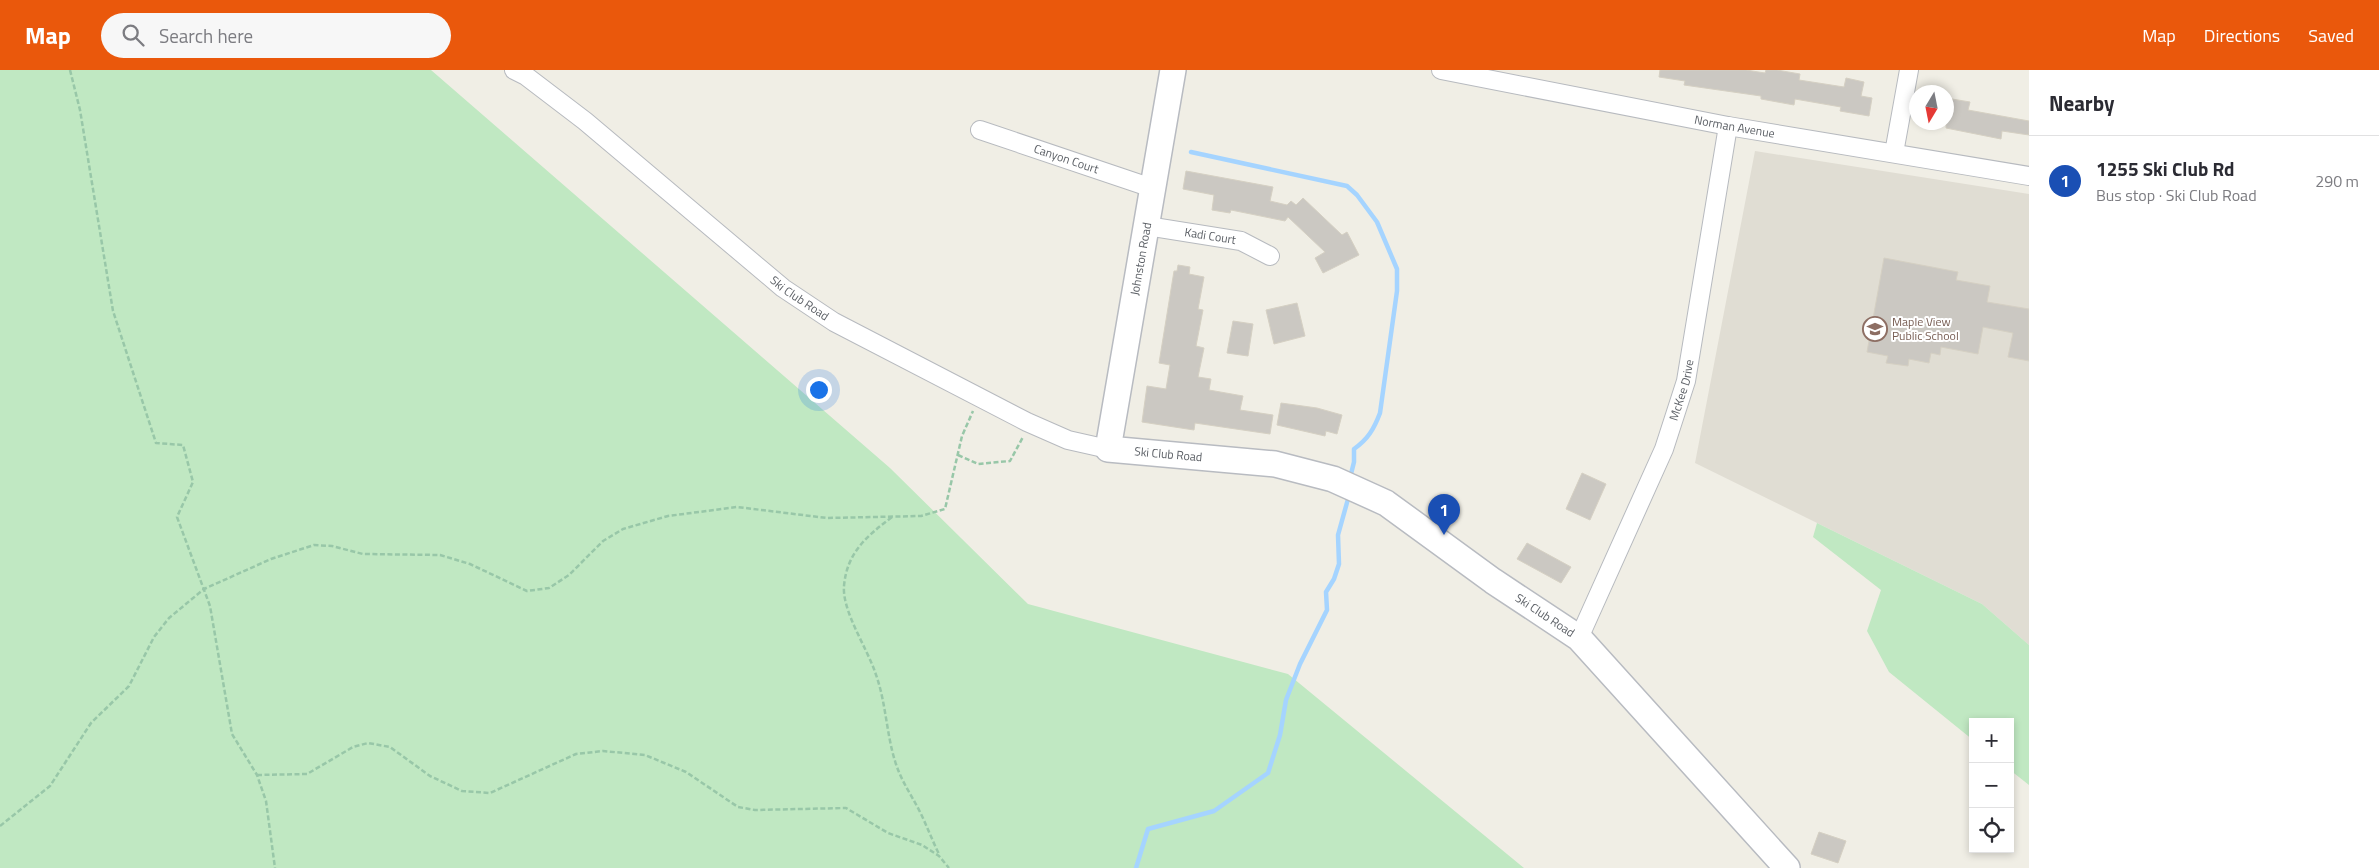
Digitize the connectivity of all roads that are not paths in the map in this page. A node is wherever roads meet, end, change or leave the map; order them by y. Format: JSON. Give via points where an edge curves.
{"nodes":[{"id":1,"x":514,"y":70,"type":"edge"},
{"id":2,"x":1173,"y":70,"type":"edge"},
{"id":3,"x":1441,"y":70,"type":"edge"},
{"id":4,"x":1909,"y":70,"type":"edge"},
{"id":5,"x":1728,"y":126,"type":"junction"},
{"id":6,"x":980,"y":130,"type":"dead end"},
{"id":7,"x":1894,"y":153,"type":"junction"},
{"id":8,"x":2029,"y":176,"type":"edge"},
{"id":9,"x":1152,"y":188,"type":"junction"},
{"id":10,"x":1147,"y":226,"type":"junction"},
{"id":11,"x":1270,"y":256,"type":"dead end"},
{"id":12,"x":1108,"y":449,"type":"junction"},
{"id":13,"x":1579,"y":638,"type":"junction"},
{"id":14,"x":1787,"y":868,"type":"edge"}],
"edges":[{"from":1,"to":12,"type":"street","name":"Ski Club Road","via":[[585,120],[783,288],[834,322],[1027,422],[1068,440]]},
{"from":2,"to":9,"type":"street","name":"Johnston Road"},
{"from":3,"to":5,"type":"street","name":"Norman Avenue"},
{"from":4,"to":7,"type":"street"},
{"from":5,"to":7,"type":"street","name":"Norman Avenue"},
{"from":5,"to":13,"type":"street","name":"McKee Drive","via":[[1686,381],[1664,449]]},
{"from":6,"to":9,"type":"street","name":"Canyon Court"},
{"from":7,"to":8,"type":"street","name":"Norman Avenue"},
{"from":9,"to":10,"type":"street","name":"Johnston Road"},
{"from":10,"to":11,"type":"street","name":"Kadi Court","via":[[1241,241]]},
{"from":10,"to":12,"type":"street","name":"Johnston Road"},
{"from":12,"to":13,"type":"street","name":"Ski Club Road","via":[[1276,464],[1333,478],[1386,503],[1492,581]]},
{"from":13,"to":14,"type":"street","name":"Ski Club Road"}]}
